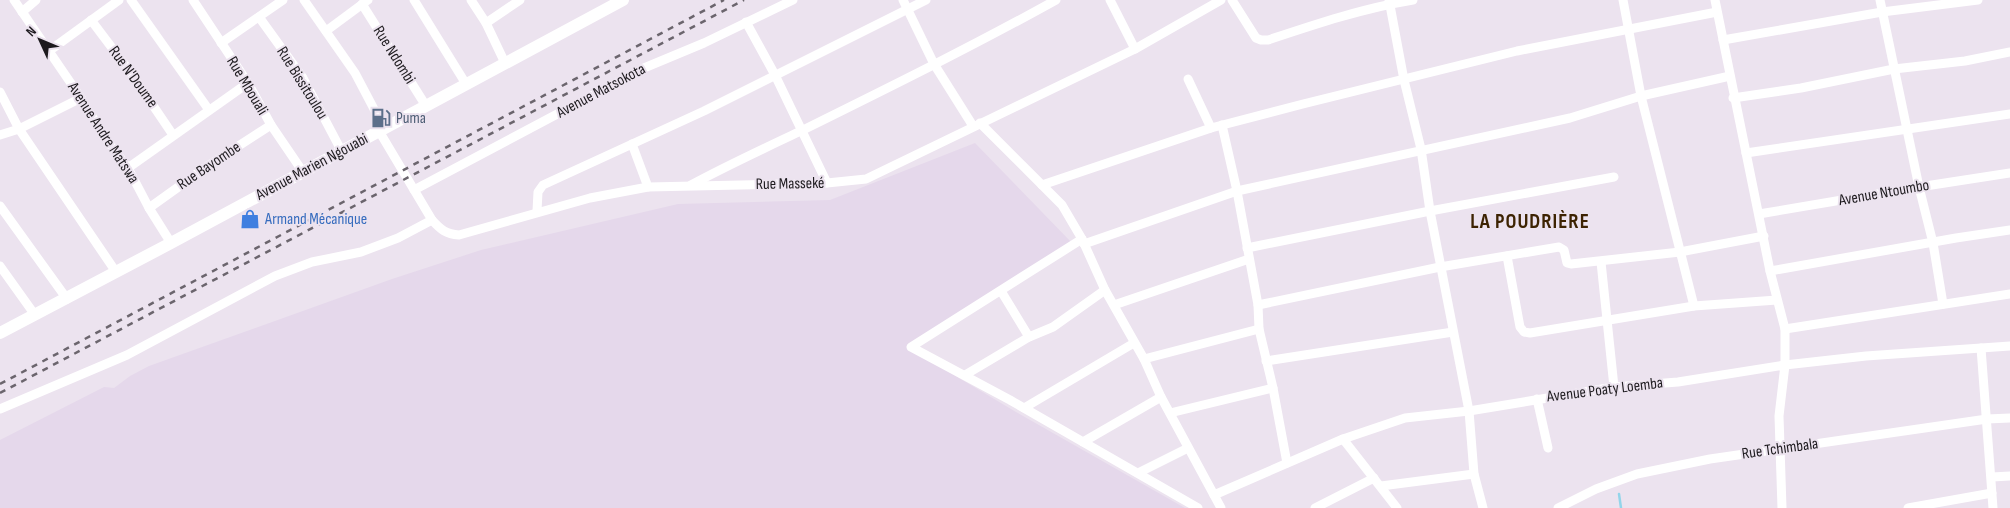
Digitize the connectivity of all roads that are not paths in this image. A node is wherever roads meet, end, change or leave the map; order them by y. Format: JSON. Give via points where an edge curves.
{"nodes":[{"id":1,"x":14,"y":0,"type":"edge"},
{"id":2,"x":36,"y":0,"type":"edge"},
{"id":3,"x":119,"y":0,"type":"edge"},
{"id":4,"x":131,"y":0,"type":"edge"},
{"id":5,"x":283,"y":0,"type":"edge"},
{"id":6,"x":304,"y":0,"type":"edge"},
{"id":7,"x":414,"y":0,"type":"edge"},
{"id":8,"x":471,"y":0,"type":"edge"},
{"id":9,"x":520,"y":0,"type":"edge"},
{"id":10,"x":623,"y":0,"type":"edge"},
{"id":11,"x":793,"y":0,"type":"edge"},
{"id":12,"x":903,"y":0,"type":"edge"},
{"id":13,"x":926,"y":0,"type":"edge"},
{"id":14,"x":1056,"y":0,"type":"edge"},
{"id":15,"x":1110,"y":0,"type":"edge"},
{"id":16,"x":1221,"y":0,"type":"edge"},
{"id":17,"x":1232,"y":0,"type":"edge"},
{"id":18,"x":1413,"y":0,"type":"edge"},
{"id":19,"x":1623,"y":0,"type":"edge"},
{"id":20,"x":1715,"y":0,"type":"edge"},
{"id":21,"x":1880,"y":0,"type":"edge"},
{"id":22,"x":1978,"y":0,"type":"edge"},
{"id":23,"x":197,"y":1,"type":"edge"},
{"id":24,"x":365,"y":2,"type":"edge"},
{"id":25,"x":1389,"y":2,"type":"edge"},
{"id":26,"x":907,"y":10,"type":"junction"},
{"id":27,"x":22,"y":12,"type":"junction"},
{"id":28,"x":1717,"y":12,"type":"junction"},
{"id":29,"x":1882,"y":12,"type":"junction"},
{"id":30,"x":259,"y":17,"type":"junction"},
{"id":31,"x":91,"y":20,"type":"junction"},
{"id":32,"x":746,"y":22,"type":"junction"},
{"id":33,"x":486,"y":23,"type":"junction"},
{"id":34,"x":326,"y":30,"type":"junction"},
{"id":35,"x":1628,"y":30,"type":"junction"},
{"id":36,"x":1722,"y":40,"type":"junction"},
{"id":37,"x":221,"y":43,"type":"junction"},
{"id":38,"x":1135,"y":48,"type":"junction"},
{"id":39,"x":49,"y":51,"type":"junction"},
{"id":40,"x":2010,"y":52,"type":"edge"},
{"id":41,"x":505,"y":64,"type":"junction"},
{"id":42,"x":934,"y":64,"type":"junction"},
{"id":43,"x":1894,"y":69,"type":"junction"},
{"id":44,"x":775,"y":75,"type":"junction"},
{"id":45,"x":1730,"y":76,"type":"junction"},
{"id":46,"x":1188,"y":79,"type":"dead end"},
{"id":47,"x":1404,"y":80,"type":"junction"},
{"id":48,"x":248,"y":83,"type":"junction"},
{"id":49,"x":466,"y":84,"type":"junction"},
{"id":50,"x":0,"y":92,"type":"edge"},
{"id":51,"x":1641,"y":96,"type":"junction"},
{"id":52,"x":81,"y":98,"type":"junction"},
{"id":53,"x":1734,"y":98,"type":"junction"},
{"id":54,"x":426,"y":106,"type":"junction"},
{"id":55,"x":209,"y":110,"type":"junction"},
{"id":56,"x":2010,"y":114,"type":"edge"},
{"id":57,"x":976,"y":124,"type":"junction"},
{"id":58,"x":271,"y":125,"type":"junction"},
{"id":59,"x":1222,"y":125,"type":"junction"},
{"id":60,"x":1211,"y":128,"type":"junction"},
{"id":61,"x":19,"y":129,"type":"junction"},
{"id":62,"x":1906,"y":129,"type":"junction"},
{"id":63,"x":382,"y":130,"type":"junction"},
{"id":64,"x":802,"y":130,"type":"junction"},
{"id":65,"x":0,"y":135,"type":"edge"},
{"id":66,"x":173,"y":136,"type":"junction"},
{"id":67,"x":632,"y":144,"type":"junction"},
{"id":68,"x":341,"y":150,"type":"junction"},
{"id":69,"x":1421,"y":150,"type":"junction"},
{"id":70,"x":1746,"y":154,"type":"junction"},
{"id":71,"x":128,"y":168,"type":"junction"},
{"id":72,"x":303,"y":172,"type":"junction"},
{"id":73,"x":2010,"y":173,"type":"edge"},
{"id":74,"x":1614,"y":177,"type":"dead end"},
{"id":75,"x":828,"y":183,"type":"junction"},
{"id":76,"x":1042,"y":185,"type":"junction"},
{"id":77,"x":688,"y":186,"type":"junction"},
{"id":78,"x":648,"y":187,"type":"junction"},
{"id":79,"x":1919,"y":187,"type":"junction"},
{"id":80,"x":414,"y":190,"type":"junction"},
{"id":81,"x":1237,"y":191,"type":"junction"},
{"id":82,"x":0,"y":206,"type":"edge"},
{"id":83,"x":149,"y":208,"type":"junction"},
{"id":84,"x":538,"y":211,"type":"junction"},
{"id":85,"x":1430,"y":211,"type":"junction"},
{"id":86,"x":1759,"y":214,"type":"junction"},
{"id":87,"x":432,"y":220,"type":"junction"},
{"id":88,"x":2010,"y":230,"type":"edge"},
{"id":89,"x":1764,"y":236,"type":"junction"},
{"id":90,"x":1083,"y":242,"type":"junction"},
{"id":91,"x":171,"y":243,"type":"junction"},
{"id":92,"x":1933,"y":243,"type":"junction"},
{"id":93,"x":1247,"y":248,"type":"junction"},
{"id":94,"x":1680,"y":252,"type":"junction"},
{"id":95,"x":1507,"y":256,"type":"junction"},
{"id":96,"x":1249,"y":259,"type":"junction"},
{"id":97,"x":1601,"y":262,"type":"junction"},
{"id":98,"x":0,"y":266,"type":"edge"},
{"id":99,"x":1440,"y":267,"type":"junction"},
{"id":100,"x":1770,"y":271,"type":"junction"},
{"id":101,"x":116,"y":272,"type":"junction"},
{"id":102,"x":1105,"y":290,"type":"junction"},
{"id":103,"x":1001,"y":291,"type":"junction"},
{"id":104,"x":2010,"y":294,"type":"edge"},
{"id":105,"x":67,"y":298,"type":"junction"},
{"id":106,"x":1777,"y":300,"type":"junction"},
{"id":107,"x":1114,"y":304,"type":"junction"},
{"id":108,"x":1943,"y":304,"type":"junction"},
{"id":109,"x":1258,"y":305,"type":"junction"},
{"id":110,"x":1694,"y":306,"type":"junction"},
{"id":111,"x":35,"y":316,"type":"junction"},
{"id":112,"x":1606,"y":320,"type":"junction"},
{"id":113,"x":1259,"y":329,"type":"junction"},
{"id":114,"x":1785,"y":329,"type":"junction"},
{"id":115,"x":1453,"y":332,"type":"junction"},
{"id":116,"x":0,"y":333,"type":"edge"},
{"id":117,"x":1029,"y":337,"type":"junction"},
{"id":118,"x":1134,"y":343,"type":"junction"},
{"id":119,"x":2010,"y":346,"type":"edge"},
{"id":120,"x":1981,"y":348,"type":"junction"},
{"id":121,"x":1144,"y":359,"type":"junction"},
{"id":122,"x":1266,"y":361,"type":"junction"},
{"id":123,"x":1785,"y":365,"type":"junction"},
{"id":124,"x":966,"y":375,"type":"junction"},
{"id":125,"x":1614,"y":386,"type":"junction"},
{"id":126,"x":1273,"y":388,"type":"junction"},
{"id":127,"x":1161,"y":397,"type":"junction"},
{"id":128,"x":1537,"y":399,"type":"junction"},
{"id":129,"x":0,"y":408,"type":"edge"},
{"id":130,"x":1024,"y":408,"type":"junction"},
{"id":131,"x":1469,"y":411,"type":"junction"},
{"id":132,"x":1170,"y":413,"type":"junction"},
{"id":133,"x":2010,"y":418,"type":"edge"},
{"id":134,"x":1987,"y":419,"type":"junction"},
{"id":135,"x":1344,"y":439,"type":"junction"},
{"id":136,"x":1083,"y":442,"type":"junction"},
{"id":137,"x":1188,"y":448,"type":"junction"},
{"id":138,"x":1548,"y":448,"type":"dead end"},
{"id":139,"x":1781,"y":448,"type":"junction"},
{"id":140,"x":1287,"y":464,"type":"junction"},
{"id":141,"x":1138,"y":473,"type":"junction"},
{"id":142,"x":1474,"y":474,"type":"junction"},
{"id":143,"x":2010,"y":476,"type":"edge"},
{"id":144,"x":1992,"y":477,"type":"junction"},
{"id":145,"x":1374,"y":478,"type":"junction"},
{"id":146,"x":1381,"y":486,"type":"junction"},
{"id":147,"x":1992,"y":493,"type":"junction"},
{"id":148,"x":1214,"y":495,"type":"junction"},
{"id":149,"x":1198,"y":508,"type":"edge"},
{"id":150,"x":1221,"y":508,"type":"edge"},
{"id":151,"x":1315,"y":508,"type":"edge"},
{"id":152,"x":1397,"y":508,"type":"edge"},
{"id":153,"x":1483,"y":508,"type":"edge"},
{"id":154,"x":1558,"y":508,"type":"edge"},
{"id":155,"x":1782,"y":508,"type":"edge"},
{"id":156,"x":1908,"y":508,"type":"edge"},
{"id":157,"x":1993,"y":508,"type":"edge"}],
"edges":[{"from":1,"to":27,"type":"street","name":"Avenue Andre Matswa"},
{"from":2,"to":27,"type":"street"},
{"from":3,"to":31,"type":"street"},
{"from":4,"to":55,"type":"street"},
{"from":5,"to":30,"type":"street"},
{"from":6,"to":34,"type":"street","name":"Rue Masseké"},
{"from":7,"to":49,"type":"street"},
{"from":8,"to":33,"type":"street"},
{"from":9,"to":33,"type":"street"},
{"from":10,"to":41,"type":"street","name":"Avenue Marien Ngouabi"},
{"from":11,"to":32,"type":"street","name":"Avenue Matsokota"},
{"from":12,"to":26,"type":"street"},
{"from":13,"to":26,"type":"street"},
{"from":14,"to":42,"type":"street"},
{"from":15,"to":38,"type":"street"},
{"from":16,"to":38,"type":"street","name":"Rue Masseké"},
{"from":17,"to":25,"type":"street","via":[[1256,38],[1261,40]]},
{"from":18,"to":25,"type":"street"},
{"from":19,"to":35,"type":"street"},
{"from":20,"to":28,"type":"street"},
{"from":21,"to":29,"type":"street"},
{"from":22,"to":29,"type":"street"},
{"from":23,"to":37,"type":"street","name":"Rue Mbouali"},
{"from":24,"to":34,"type":"street"},
{"from":24,"to":54,"type":"street","name":"Rue Ndombi"},
{"from":25,"to":47,"type":"street"},
{"from":26,"to":42,"type":"street"},
{"from":26,"to":44,"type":"street"},
{"from":27,"to":39,"type":"street","name":"Avenue Andre Matswa"},
{"from":28,"to":35,"type":"street"},
{"from":28,"to":36,"type":"street"},
{"from":29,"to":36,"type":"street"},
{"from":29,"to":43,"type":"street"},
{"from":30,"to":37,"type":"street"},
{"from":30,"to":68,"type":"street","name":"Rue Bissitoulou","via":[[303,78]]},
{"from":31,"to":39,"type":"street"},
{"from":31,"to":66,"type":"street","name":"Rue N'Doume"},
{"from":32,"to":44,"type":"street"},
{"from":32,"to":80,"type":"street","name":"Avenue Matsokota","via":[[704,44],[644,68]]},
{"from":33,"to":41,"type":"street"},
{"from":34,"to":63,"type":"street","name":"Rue Masseké","via":[[355,73]]},
{"from":35,"to":47,"type":"street","via":[[1517,51]]},
{"from":35,"to":51,"type":"street"},
{"from":36,"to":45,"type":"street"},
{"from":37,"to":48,"type":"street","name":"Rue Mbouali"},
{"from":38,"to":57,"type":"street","name":"Rue Masseké"},
{"from":39,"to":52,"type":"street","name":"Avenue Andre Matswa"},
{"from":40,"to":43,"type":"street"},
{"from":41,"to":49,"type":"street","name":"Avenue Marien Ngouabi"},
{"from":42,"to":57,"type":"street"},
{"from":42,"to":64,"type":"street"},
{"from":43,"to":53,"type":"street"},
{"from":43,"to":62,"type":"street"},
{"from":44,"to":64,"type":"street"},
{"from":44,"to":67,"type":"street"},
{"from":45,"to":51,"type":"street"},
{"from":45,"to":53,"type":"street"},
{"from":46,"to":60,"type":"street"},
{"from":47,"to":59,"type":"street"},
{"from":47,"to":69,"type":"street"},
{"from":48,"to":55,"type":"street"},
{"from":48,"to":58,"type":"street","name":"Rue Mbouali"},
{"from":49,"to":54,"type":"street","name":"Avenue Marien Ngouabi"},
{"from":50,"to":61,"type":"street"},
{"from":51,"to":69,"type":"street","via":[[1570,118]]},
{"from":51,"to":94,"type":"street"},
{"from":52,"to":61,"type":"street"},
{"from":52,"to":71,"type":"street","name":"Avenue Andre Matswa"},
{"from":53,"to":70,"type":"street"},
{"from":54,"to":63,"type":"street","name":"Avenue Marien Ngouabi"},
{"from":55,"to":66,"type":"street"},
{"from":56,"to":62,"type":"street"},
{"from":57,"to":75,"type":"street","name":"Rue Masseké","via":[[866,179]]},
{"from":57,"to":76,"type":"street"},
{"from":58,"to":72,"type":"street","name":"Rue Mbouali"},
{"from":58,"to":83,"type":"street","name":"Rue Bayombe"},
{"from":59,"to":60,"type":"street"},
{"from":59,"to":81,"type":"street"},
{"from":60,"to":76,"type":"street"},
{"from":61,"to":65,"type":"street"},
{"from":61,"to":101,"type":"street"},
{"from":62,"to":70,"type":"street"},
{"from":62,"to":79,"type":"street"},
{"from":63,"to":68,"type":"street","name":"Avenue Marien Ngouabi"},
{"from":63,"to":80,"type":"street","name":"Rue Masseké"},
{"from":64,"to":75,"type":"street"},
{"from":64,"to":77,"type":"street"},
{"from":66,"to":71,"type":"street"},
{"from":67,"to":78,"type":"street"},
{"from":67,"to":84,"type":"street","via":[[542,186],[538,192]]},
{"from":68,"to":72,"type":"street","name":"Avenue Marien Ngouabi"},
{"from":69,"to":81,"type":"street"},
{"from":69,"to":85,"type":"street"},
{"from":70,"to":86,"type":"street"},
{"from":71,"to":83,"type":"street","name":"Avenue Andre Matswa"},
{"from":72,"to":91,"type":"street","name":"Avenue Marien Ngouabi"},
{"from":73,"to":79,"type":"street","name":"Avenue Ntoumbo"},
{"from":74,"to":85,"type":"street"},
{"from":75,"to":77,"type":"street","name":"Rue Masseké"},
{"from":76,"to":90,"type":"street","via":[[1062,205]]},
{"from":77,"to":78,"type":"street","name":"Rue Masseké"},
{"from":78,"to":84,"type":"street","name":"Rue Masseké"},
{"from":79,"to":86,"type":"street","name":"Avenue Ntoumbo"},
{"from":79,"to":92,"type":"street"},
{"from":80,"to":87,"type":"street","name":"Rue Masseké"},
{"from":81,"to":90,"type":"street"},
{"from":81,"to":93,"type":"street"},
{"from":82,"to":105,"type":"street"},
{"from":83,"to":91,"type":"street","name":"Avenue Andre Matswa"},
{"from":84,"to":87,"type":"street","name":"Rue Masseké","via":[[459,234],[442,231]]},
{"from":85,"to":93,"type":"street"},
{"from":85,"to":99,"type":"street"},
{"from":86,"to":89,"type":"street"},
{"from":87,"to":129,"type":"street","via":[[361,252],[312,262],[275,276],[127,355]]},
{"from":88,"to":92,"type":"street"},
{"from":89,"to":94,"type":"street"},
{"from":89,"to":100,"type":"street"},
{"from":90,"to":102,"type":"street"},
{"from":90,"to":103,"type":"street"},
{"from":91,"to":101,"type":"street","name":"Avenue Marien Ngouabi"},
{"from":92,"to":100,"type":"street"},
{"from":92,"to":108,"type":"street"},
{"from":93,"to":96,"type":"street"},
{"from":94,"to":97,"type":"street"},
{"from":94,"to":110,"type":"street"},
{"from":95,"to":97,"type":"street","via":[[1559,247],[1564,250],[1569,264]]},
{"from":95,"to":99,"type":"street"},
{"from":95,"to":112,"type":"street","via":[[1520,327],[1524,332]]},
{"from":96,"to":107,"type":"street"},
{"from":96,"to":109,"type":"street"},
{"from":97,"to":112,"type":"street"},
{"from":98,"to":111,"type":"street"},
{"from":99,"to":109,"type":"street"},
{"from":99,"to":115,"type":"street"},
{"from":100,"to":106,"type":"street"},
{"from":101,"to":105,"type":"street","name":"Avenue Marien Ngouabi"},
{"from":102,"to":107,"type":"street"},
{"from":102,"to":117,"type":"street","via":[[1053,327]]},
{"from":103,"to":117,"type":"street"},
{"from":103,"to":124,"type":"street","via":[[911,347]]},
{"from":104,"to":108,"type":"street"},
{"from":105,"to":111,"type":"street","name":"Avenue Marien Ngouabi"},
{"from":106,"to":110,"type":"street"},
{"from":106,"to":114,"type":"street"},
{"from":107,"to":118,"type":"street"},
{"from":108,"to":114,"type":"street"},
{"from":109,"to":113,"type":"street"},
{"from":110,"to":112,"type":"street"},
{"from":111,"to":116,"type":"street","name":"Avenue Marien Ngouabi"},
{"from":112,"to":125,"type":"street"},
{"from":113,"to":121,"type":"street"},
{"from":113,"to":122,"type":"street"},
{"from":114,"to":123,"type":"street"},
{"from":115,"to":122,"type":"street"},
{"from":115,"to":131,"type":"street"},
{"from":117,"to":124,"type":"street"},
{"from":118,"to":121,"type":"street"},
{"from":118,"to":130,"type":"street"},
{"from":119,"to":120,"type":"street","name":"Avenue Poaty Loemba"},
{"from":120,"to":123,"type":"street","name":"Avenue Poaty Loemba"},
{"from":120,"to":134,"type":"street"},
{"from":121,"to":127,"type":"street"},
{"from":122,"to":126,"type":"street"},
{"from":123,"to":125,"type":"street","name":"Avenue Poaty Loemba","via":[[1678,382]]},
{"from":123,"to":139,"type":"street","via":[[1779,416]]},
{"from":124,"to":130,"type":"street"},
{"from":125,"to":128,"type":"street","name":"Avenue Poaty Loemba"},
{"from":126,"to":132,"type":"street"},
{"from":126,"to":140,"type":"street"},
{"from":127,"to":132,"type":"street"},
{"from":127,"to":136,"type":"street"},
{"from":128,"to":131,"type":"street","name":"Avenue Poaty Loemba"},
{"from":128,"to":138,"type":"street"},
{"from":130,"to":136,"type":"street"},
{"from":131,"to":135,"type":"street","name":"Avenue Poaty Loemba","via":[[1395,420]]},
{"from":131,"to":142,"type":"street"},
{"from":132,"to":137,"type":"street"},
{"from":133,"to":134,"type":"street","name":"Rue Tchimbala"},
{"from":134,"to":139,"type":"street","name":"Rue Tchimbala"},
{"from":134,"to":144,"type":"street"},
{"from":135,"to":140,"type":"street","name":"Avenue Poaty Loemba"},
{"from":135,"to":145,"type":"street"},
{"from":136,"to":141,"type":"street"},
{"from":137,"to":141,"type":"street"},
{"from":137,"to":148,"type":"street"},
{"from":139,"to":154,"type":"street","name":"Rue Tchimbala","via":[[1631,475]]},
{"from":139,"to":155,"type":"street"},
{"from":140,"to":148,"type":"street","name":"Avenue Poaty Loemba"},
{"from":141,"to":149,"type":"street"},
{"from":142,"to":146,"type":"street"},
{"from":142,"to":153,"type":"street"},
{"from":143,"to":144,"type":"street"},
{"from":144,"to":147,"type":"street"},
{"from":145,"to":146,"type":"street"},
{"from":145,"to":151,"type":"street"},
{"from":146,"to":152,"type":"street"},
{"from":147,"to":156,"type":"street"},
{"from":147,"to":157,"type":"street"},
{"from":148,"to":150,"type":"street"}]}
